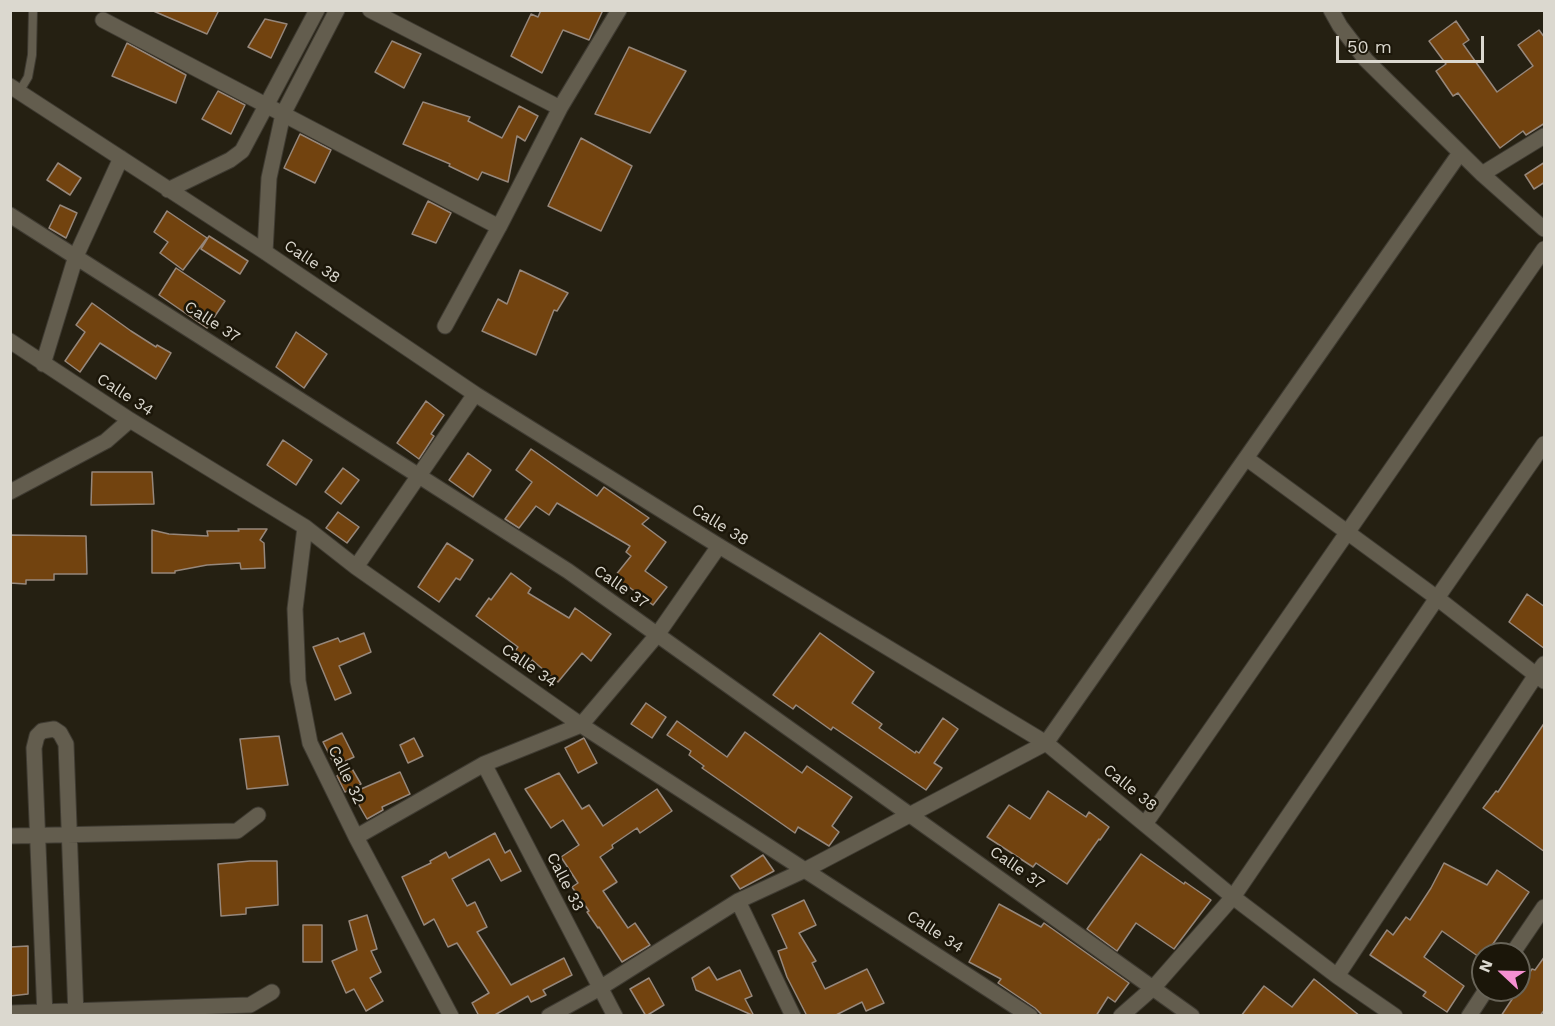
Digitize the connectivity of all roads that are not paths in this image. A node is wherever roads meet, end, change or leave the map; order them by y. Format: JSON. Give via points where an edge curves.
{"nodes":[{"id":1,"x":33,"y":10,"type":"edge"},
{"id":2,"x":317,"y":10,"type":"edge"},
{"id":3,"x":337,"y":10,"type":"edge"},
{"id":4,"x":370,"y":10,"type":"edge"},
{"id":5,"x":619,"y":10,"type":"edge"},
{"id":6,"x":1331,"y":10,"type":"edge"},
{"id":7,"x":103,"y":20,"type":"dead end"},
{"id":8,"x":15,"y":89,"type":"edge"},
{"id":9,"x":268,"y":105,"type":"junction"},
{"id":10,"x":560,"y":108,"type":"junction"},
{"id":11,"x":283,"y":114,"type":"junction"},
{"id":12,"x":1545,"y":136,"type":"edge"},
{"id":13,"x":1460,"y":153,"type":"junction"},
{"id":14,"x":121,"y":158,"type":"junction"},
{"id":15,"x":1482,"y":174,"type":"junction"},
{"id":16,"x":168,"y":190,"type":"junction"},
{"id":17,"x":10,"y":215,"type":"edge"},
{"id":18,"x":499,"y":227,"type":"junction"},
{"id":19,"x":1545,"y":229,"type":"edge"},
{"id":20,"x":1545,"y":249,"type":"edge"},
{"id":21,"x":266,"y":252,"type":"junction"},
{"id":22,"x":76,"y":256,"type":"junction"},
{"id":23,"x":445,"y":326,"type":"dead end"},
{"id":24,"x":10,"y":341,"type":"edge"},
{"id":25,"x":43,"y":364,"type":"junction"},
{"id":26,"x":475,"y":394,"type":"junction"},
{"id":27,"x":130,"y":420,"type":"junction"},
{"id":28,"x":1545,"y":444,"type":"edge"},
{"id":29,"x":1246,"y":458,"type":"junction"},
{"id":30,"x":418,"y":476,"type":"junction"},
{"id":31,"x":10,"y":492,"type":"edge"},
{"id":32,"x":305,"y":527,"type":"junction"},
{"id":33,"x":1347,"y":533,"type":"junction"},
{"id":34,"x":719,"y":546,"type":"junction"},
{"id":35,"x":356,"y":567,"type":"junction"},
{"id":36,"x":1437,"y":598,"type":"junction"},
{"id":37,"x":657,"y":634,"type":"junction"},
{"id":38,"x":1542,"y":673,"type":"edge"},
{"id":39,"x":581,"y":725,"type":"junction"},
{"id":40,"x":1046,"y":743,"type":"junction"},
{"id":41,"x":484,"y":764,"type":"junction"},
{"id":42,"x":910,"y":814,"type":"junction"},
{"id":43,"x":258,"y":815,"type":"dead end"},
{"id":44,"x":1145,"y":824,"type":"junction"},
{"id":45,"x":71,"y":834,"type":"junction"},
{"id":46,"x":38,"y":835,"type":"junction"},
{"id":47,"x":10,"y":836,"type":"edge"},
{"id":48,"x":356,"y":837,"type":"junction"},
{"id":49,"x":806,"y":870,"type":"junction"},
{"id":50,"x":1233,"y":897,"type":"junction"},
{"id":51,"x":738,"y":901,"type":"junction"},
{"id":52,"x":1545,"y":907,"type":"edge"},
{"id":53,"x":1520,"y":942,"type":"edge"},
{"id":54,"x":1337,"y":976,"type":"junction"},
{"id":55,"x":1154,"y":987,"type":"junction"},
{"id":56,"x":600,"y":988,"type":"junction"},
{"id":57,"x":272,"y":992,"type":"dead end"},
{"id":58,"x":1478,"y":1002,"type":"edge"},
{"id":59,"x":10,"y":1013,"type":"edge"},
{"id":60,"x":76,"y":1013,"type":"edge"},
{"id":61,"x":45,"y":1014,"type":"edge"},
{"id":62,"x":451,"y":1016,"type":"edge"},
{"id":63,"x":549,"y":1016,"type":"edge"},
{"id":64,"x":615,"y":1016,"type":"edge"},
{"id":65,"x":793,"y":1016,"type":"edge"},
{"id":66,"x":1030,"y":1016,"type":"edge"},
{"id":67,"x":1121,"y":1016,"type":"edge"},
{"id":68,"x":1192,"y":1016,"type":"edge"},
{"id":69,"x":1395,"y":1016,"type":"edge"},
{"id":70,"x":1469,"y":1016,"type":"edge"}],
"edges":[{"from":1,"to":8,"type":"lane","via":[[28,77]]},
{"from":2,"to":9,"type":"street"},
{"from":3,"to":11,"type":"street"},
{"from":4,"to":10,"type":"street"},
{"from":5,"to":10,"type":"street"},
{"from":6,"to":13,"type":"street","via":[[1366,60]]},
{"from":7,"to":9,"type":"street"},
{"from":8,"to":14,"type":"street","name":"Calle 38"},
{"from":9,"to":11,"type":"street"},
{"from":9,"to":16,"type":"street","via":[[242,151]]},
{"from":10,"to":18,"type":"street"},
{"from":11,"to":18,"type":"street"},
{"from":11,"to":21,"type":"street","via":[[269,178]]},
{"from":12,"to":15,"type":"street"},
{"from":13,"to":15,"type":"street"},
{"from":13,"to":29,"type":"street"},
{"from":14,"to":16,"type":"street","name":"Calle 38"},
{"from":14,"to":22,"type":"street"},
{"from":15,"to":19,"type":"street"},
{"from":16,"to":21,"type":"street","name":"Calle 38"},
{"from":17,"to":22,"type":"street","name":"Calle 37"},
{"from":18,"to":23,"type":"street"},
{"from":20,"to":33,"type":"street"},
{"from":21,"to":26,"type":"street","name":"Calle 38"},
{"from":22,"to":25,"type":"street"},
{"from":22,"to":30,"type":"street","name":"Calle 37"},
{"from":24,"to":25,"type":"street","name":"Calle 34"},
{"from":25,"to":27,"type":"street","name":"Calle 34"},
{"from":26,"to":30,"type":"street"},
{"from":26,"to":34,"type":"street","name":"Calle 38"},
{"from":27,"to":31,"type":"street","via":[[106,441]]},
{"from":27,"to":32,"type":"street","name":"Calle 34"},
{"from":28,"to":36,"type":"street"},
{"from":29,"to":33,"type":"street"},
{"from":29,"to":40,"type":"street"},
{"from":30,"to":35,"type":"street"},
{"from":30,"to":37,"type":"street","name":"Calle 37","via":[[568,571]]},
{"from":32,"to":35,"type":"street","name":"Calle 34"},
{"from":32,"to":48,"type":"street","name":"Calle 32","via":[[295,609],[298,681],[310,743]]},
{"from":33,"to":36,"type":"street"},
{"from":33,"to":44,"type":"street"},
{"from":34,"to":37,"type":"street"},
{"from":34,"to":40,"type":"street","name":"Calle 38"},
{"from":35,"to":39,"type":"street","name":"Calle 34"},
{"from":36,"to":38,"type":"street"},
{"from":36,"to":50,"type":"street"},
{"from":37,"to":39,"type":"street"},
{"from":37,"to":42,"type":"street","name":"Calle 37"},
{"from":38,"to":54,"type":"street"},
{"from":39,"to":41,"type":"street"},
{"from":39,"to":49,"type":"street","name":"Calle 34"},
{"from":40,"to":42,"type":"street"},
{"from":40,"to":44,"type":"street","name":"Calle 38"},
{"from":41,"to":48,"type":"street"},
{"from":41,"to":56,"type":"street","name":"Calle 33"},
{"from":42,"to":49,"type":"street"},
{"from":42,"to":55,"type":"street","name":"Calle 37"},
{"from":43,"to":45,"type":"street","via":[[237,831]]},
{"from":44,"to":50,"type":"street","name":"Calle 38"},
{"from":45,"to":46,"type":"street"},
{"from":45,"to":46,"type":"street","via":[[66,744],[54,729],[42,731],[35,742]]},
{"from":45,"to":60,"type":"street"},
{"from":46,"to":47,"type":"street"},
{"from":46,"to":61,"type":"street"},
{"from":48,"to":62,"type":"street","name":"Calle 32"},
{"from":49,"to":51,"type":"street"},
{"from":49,"to":66,"type":"street","name":"Calle 34"},
{"from":50,"to":54,"type":"street","name":"Calle 38"},
{"from":50,"to":55,"type":"street"},
{"from":51,"to":56,"type":"street"},
{"from":51,"to":65,"type":"street"},
{"from":52,"to":53,"type":"street"},
{"from":54,"to":69,"type":"street","name":"Calle 38"},
{"from":55,"to":67,"type":"street"},
{"from":55,"to":68,"type":"street","name":"Calle 37"},
{"from":56,"to":63,"type":"street"},
{"from":56,"to":64,"type":"street","name":"Calle 33"},
{"from":57,"to":60,"type":"street","via":[[250,1005]]},
{"from":58,"to":70,"type":"street"},
{"from":59,"to":61,"type":"street"},
{"from":60,"to":61,"type":"street"}]}
